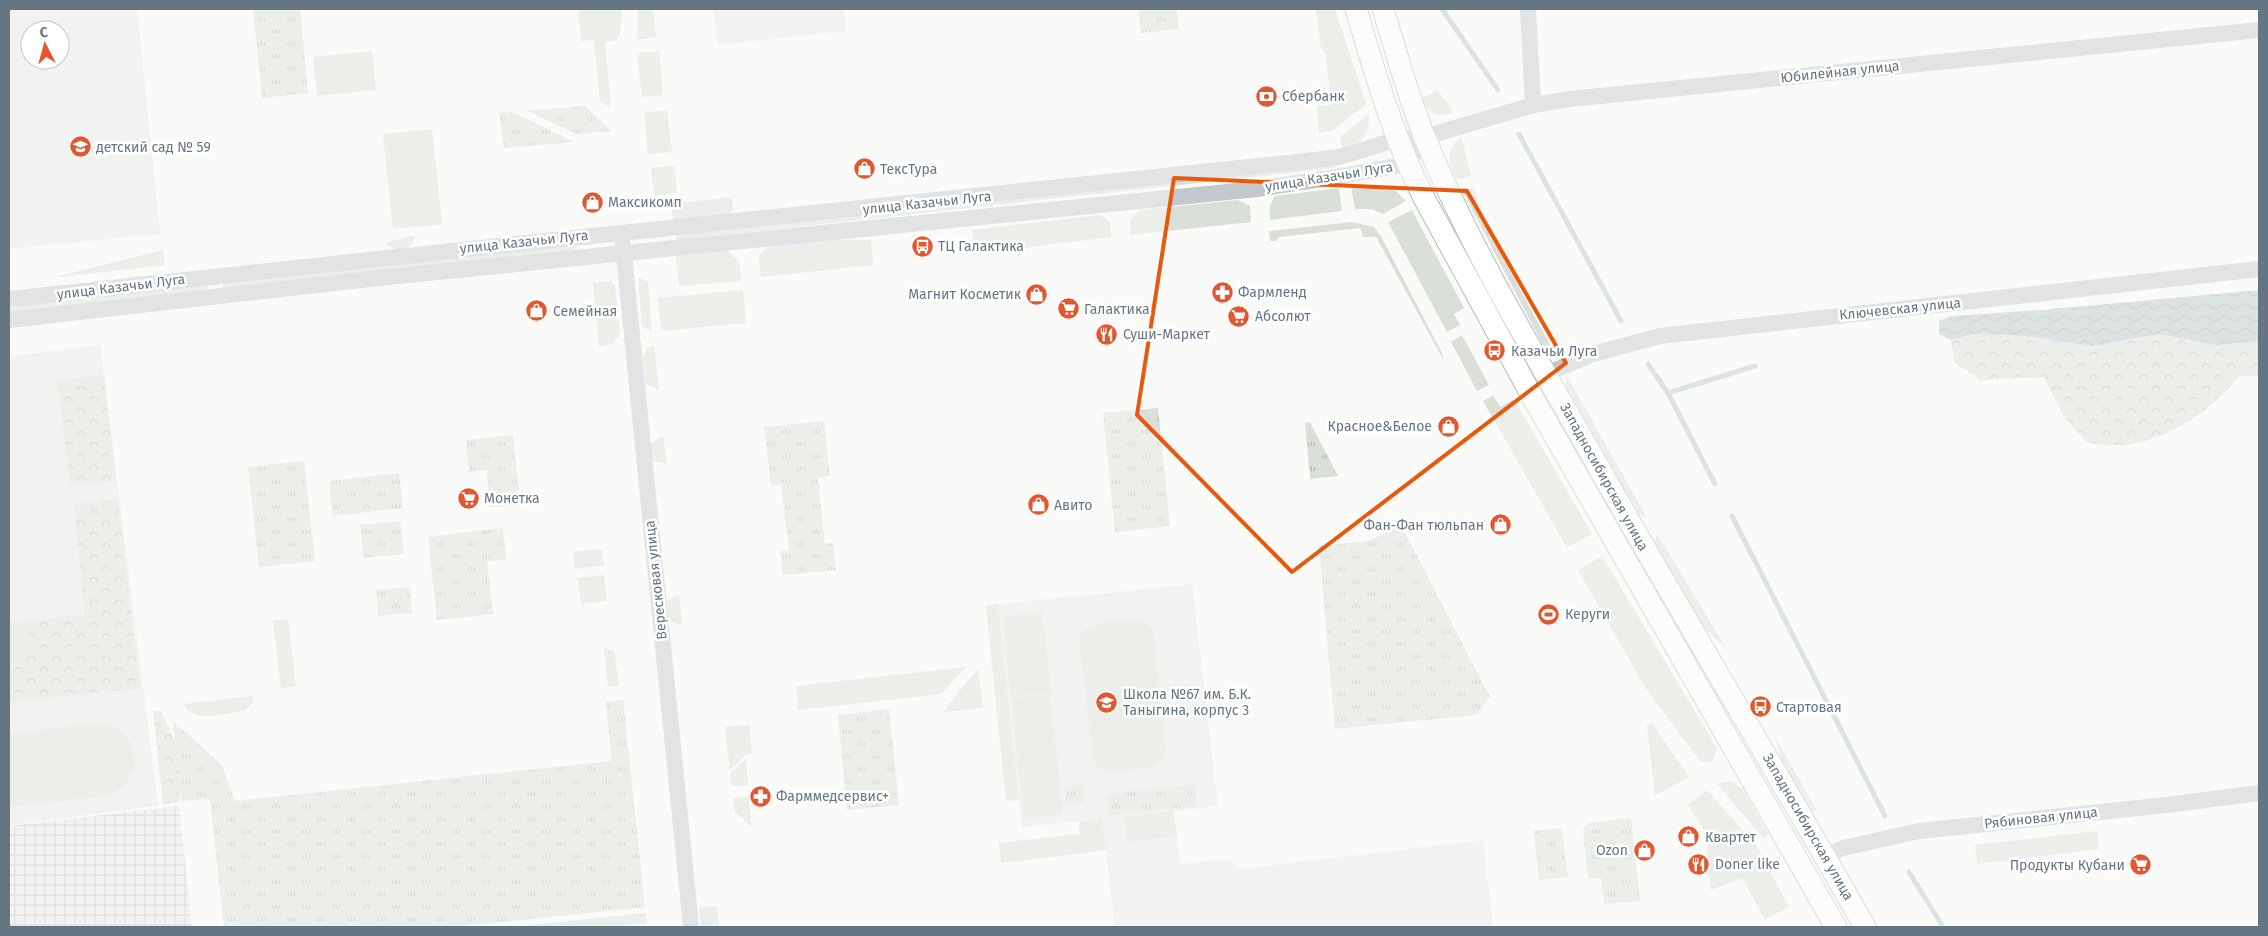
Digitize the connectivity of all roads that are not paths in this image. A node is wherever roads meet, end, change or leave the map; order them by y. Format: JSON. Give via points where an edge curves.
{"nodes":[{"id":1,"x":1356,"y":9,"type":"edge"},
{"id":2,"x":1383,"y":9,"type":"edge"},
{"id":3,"x":1528,"y":9,"type":"edge"},
{"id":4,"x":2259,"y":30,"type":"edge"},
{"id":5,"x":1533,"y":105,"type":"junction"},
{"id":6,"x":1425,"y":137,"type":"junction"},
{"id":7,"x":1398,"y":139,"type":"junction"},
{"id":8,"x":1407,"y":164,"type":"junction"},
{"id":9,"x":622,"y":233,"type":"junction"},
{"id":10,"x":624,"y":254,"type":"junction"},
{"id":11,"x":2259,"y":269,"type":"edge"},
{"id":12,"x":9,"y":299,"type":"edge"},
{"id":13,"x":9,"y":320,"type":"edge"},
{"id":14,"x":1546,"y":374,"type":"junction"},
{"id":15,"x":2259,"y":793,"type":"edge"},
{"id":16,"x":1825,"y":856,"type":"junction"},
{"id":17,"x":690,"y":927,"type":"edge"},
{"id":18,"x":1836,"y":927,"type":"edge"},
{"id":19,"x":1865,"y":927,"type":"edge"}],
"edges":[{"from":1,"to":7,"type":"main road","name":"Западносибирская улица"},
{"from":2,"to":6,"type":"main road","name":"Западносибирская улица"},
{"from":3,"to":5,"type":"street"},
{"from":4,"to":5,"type":"street","name":"Юбилейная улица","via":[[1570,98]]},
{"from":5,"to":6,"type":"street","name":"Юбилейная улица"},
{"from":6,"to":7,"type":"street","name":"улица Казачьи Луга"},
{"from":6,"to":8,"type":"street","name":"улица Казачьи Луга"},
{"from":6,"to":14,"type":"main road","name":"Западносибирская улица","via":[[1486,269]]},
{"from":7,"to":8,"type":"main road","name":"Западносибирская улица"},
{"from":7,"to":9,"type":"street","name":"улица Казачьи Луга","via":[[1339,157],[1315,160]]},
{"from":8,"to":10,"type":"street","name":"улица Казачьи Луга","via":[[1257,189]]},
{"from":8,"to":18,"type":"main road","name":"Западносибирская улица","via":[[1533,398]]},
{"from":9,"to":10,"type":"street","name":"Вересковая улица"},
{"from":9,"to":12,"type":"street","name":"улица Казачьи Луга"},
{"from":10,"to":13,"type":"street","name":"улица Казачьи Луга"},
{"from":10,"to":17,"type":"street","name":"Вересковая улица"},
{"from":11,"to":14,"type":"street","name":"Ключевская улица","via":[[1660,336],[1593,354]]},
{"from":14,"to":16,"type":"main road","name":"Западносибирская улица","via":[[1634,533]]},
{"from":15,"to":16,"type":"street","name":"Рябиновая улица","via":[[1919,831],[1843,848]]},
{"from":16,"to":19,"type":"main road","name":"Западносибирская улица"}]}
